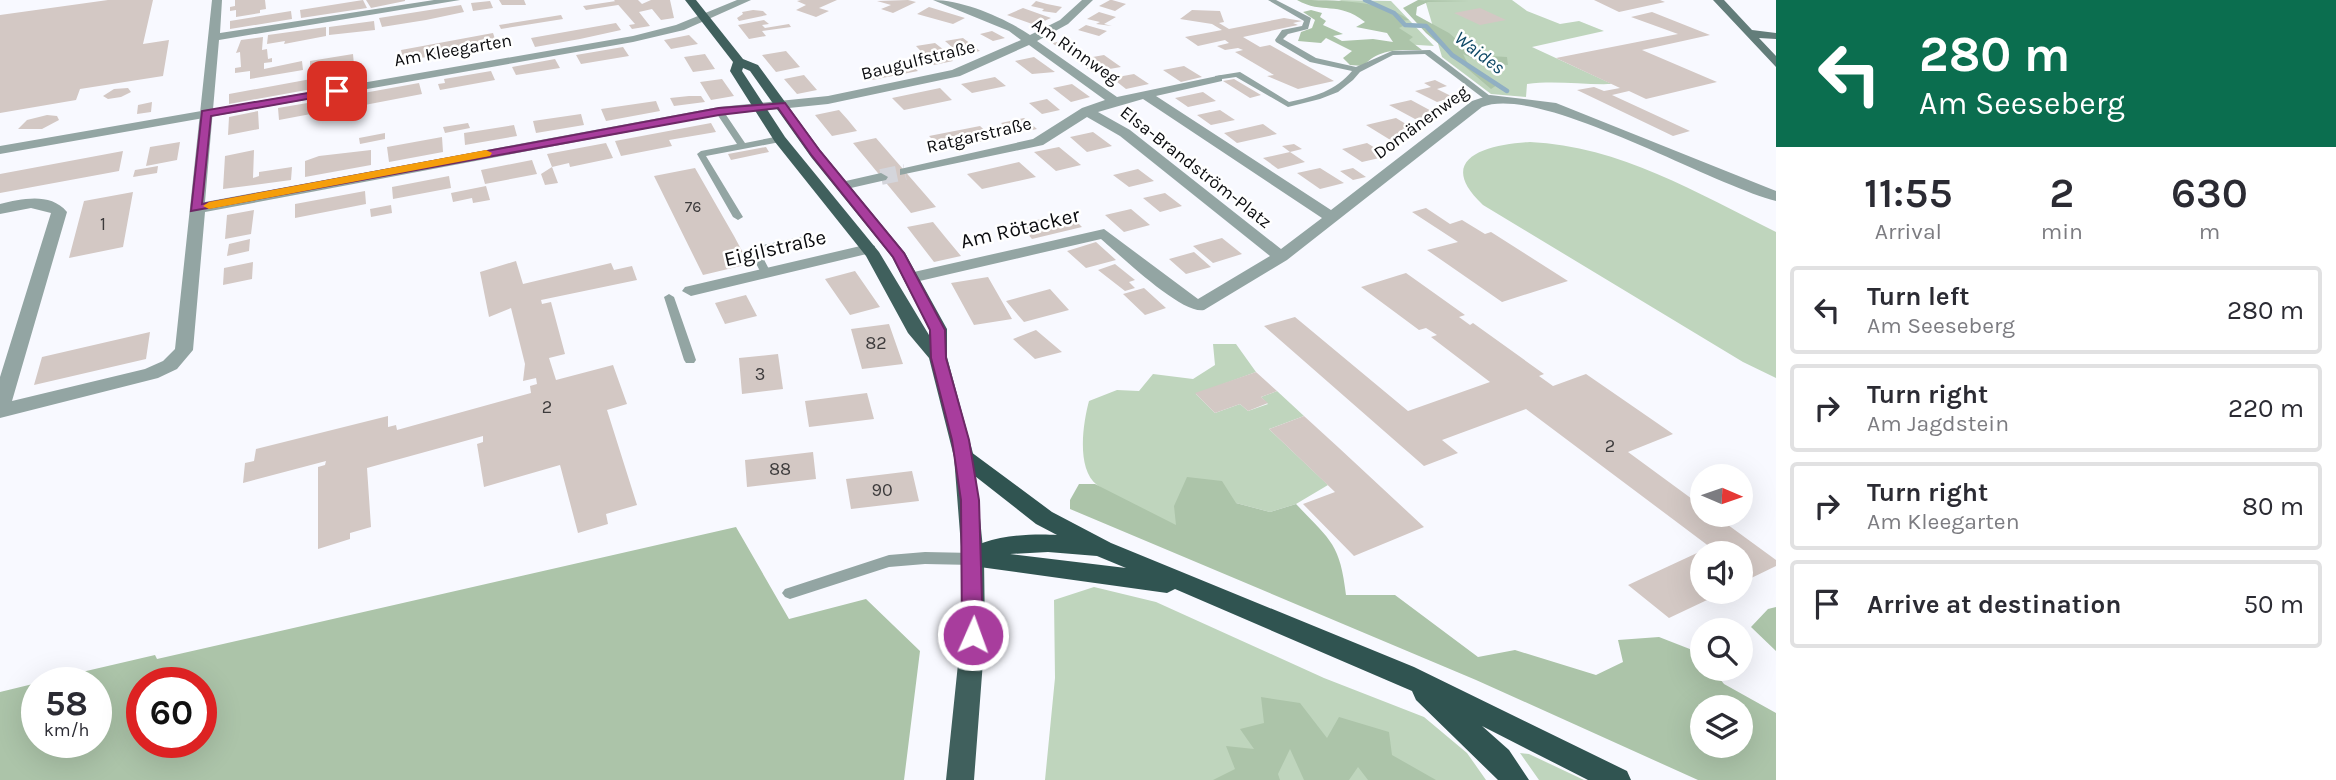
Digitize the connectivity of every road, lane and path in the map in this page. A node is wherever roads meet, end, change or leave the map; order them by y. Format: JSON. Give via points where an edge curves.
{"nodes":[{"id":1,"x":217,"y":0,"type":"edge"},
{"id":2,"x":455,"y":0,"type":"edge"},
{"id":3,"x":690,"y":0,"type":"edge"},
{"id":4,"x":746,"y":0,"type":"edge"},
{"id":5,"x":938,"y":0,"type":"edge"},
{"id":6,"x":1088,"y":0,"type":"edge"},
{"id":7,"x":1271,"y":0,"type":"edge"},
{"id":8,"x":1718,"y":0,"type":"edge"},
{"id":9,"x":705,"y":18,"type":"junction"},
{"id":10,"x":1749,"y":33,"type":"junction"},
{"id":11,"x":1776,"y":36,"type":"edge"},
{"id":12,"x":213,"y":37,"type":"junction"},
{"id":13,"x":1031,"y":40,"type":"junction"},
{"id":14,"x":739,"y":62,"type":"junction"},
{"id":15,"x":1776,"y":64,"type":"edge"},
{"id":16,"x":1357,"y":70,"type":"junction"},
{"id":17,"x":1218,"y":78,"type":"joint"},
{"id":18,"x":1144,"y":94,"type":"junction"},
{"id":19,"x":1490,"y":99,"type":"junction"},
{"id":20,"x":1115,"y":101,"type":"junction"},
{"id":21,"x":781,"y":105,"type":"junction"},
{"id":22,"x":759,"y":107,"type":"junction"},
{"id":23,"x":719,"y":111,"type":"junction"},
{"id":24,"x":1087,"y":111,"type":"junction"},
{"id":25,"x":205,"y":114,"type":"junction"},
{"id":26,"x":780,"y":139,"type":"junction"},
{"id":27,"x":743,"y":146,"type":"junction"},
{"id":28,"x":0,"y":150,"type":"edge"},
{"id":29,"x":905,"y":172,"type":"tunnel mouth"},
{"id":30,"x":881,"y":177,"type":"tunnel mouth"},
{"id":31,"x":842,"y":186,"type":"junction"},
{"id":32,"x":1776,"y":196,"type":"edge"},
{"id":33,"x":0,"y":209,"type":"edge"},
{"id":34,"x":195,"y":209,"type":"junction"},
{"id":35,"x":1331,"y":216,"type":"junction"},
{"id":36,"x":738,"y":217,"type":"dead end"},
{"id":37,"x":810,"y":238,"type":"dead end"},
{"id":38,"x":869,"y":249,"type":"junction"},
{"id":39,"x":1281,"y":257,"type":"junction"},
{"id":40,"x":766,"y":273,"type":"junction"},
{"id":41,"x":912,"y":278,"type":"junction"},
{"id":42,"x":691,"y":291,"type":"dead end"},
{"id":43,"x":669,"y":297,"type":"dead end"},
{"id":44,"x":1198,"y":306,"type":"joint"},
{"id":45,"x":938,"y":358,"type":"junction"},
{"id":46,"x":690,"y":360,"type":"dead end"},
{"id":47,"x":0,"y":410,"type":"edge"},
{"id":48,"x":964,"y":457,"type":"junction"},
{"id":49,"x":1104,"y":549,"type":"junction"},
{"id":50,"x":973,"y":559,"type":"junction"},
{"id":51,"x":1191,"y":586,"type":"junction"},
{"id":52,"x":790,"y":593,"type":"dead end"},
{"id":53,"x":1405,"y":675,"type":"junction"},
{"id":54,"x":961,"y":780,"type":"edge"},
{"id":55,"x":1515,"y":780,"type":"edge"},
{"id":56,"x":1617,"y":780,"type":"edge"}],
"edges":[{"from":1,"to":12,"type":"street"},
{"from":2,"to":12,"type":"street"},
{"from":3,"to":9,"type":"main road"},
{"from":4,"to":9,"type":"street","name":"Am Kleegarten"},
{"from":5,"to":13,"type":"street","name":"Am Rinnweg","via":[[990,17]]},
{"from":6,"to":13,"type":"street","name":"Baugulfstraße","via":[[1070,19]]},
{"from":7,"to":16,"type":"lane","via":[[1308,20],[1305,27],[1280,36],[1282,44],[1313,60]]},
{"from":8,"to":10,"type":"main road"},
{"from":9,"to":14,"type":"main road"},
{"from":9,"to":25,"type":"street","name":"Am Kleegarten","via":[[633,39]]},
{"from":10,"to":11,"type":"main road"},
{"from":10,"to":15,"type":"main road"},
{"from":12,"to":25,"type":"street"},
{"from":13,"to":20,"type":"street","name":"Am Rinnweg"},
{"from":13,"to":21,"type":"street","name":"Baugulfstraße","via":[[956,73],[828,100]]},
{"from":14,"to":21,"type":"main road","via":[[754,68]]},
{"from":14,"to":22,"type":"main road","via":[[736,71]]},
{"from":16,"to":17,"type":"lane","via":[[1335,91],[1288,105],[1237,74]]},
{"from":16,"to":19,"type":"lane","via":[[1392,53],[1427,52]]},
{"from":17,"to":18,"type":"street","name":"Ratgarstraße"},
{"from":18,"to":20,"type":"street","name":"Ratgarstraße"},
{"from":18,"to":35,"type":"street","name":"Elsa-Brandström-Platz"},
{"from":19,"to":32,"type":"street","name":"Domänenweg","via":[[1551,106]]},
{"from":19,"to":35,"type":"street","name":"Domänenweg","via":[[1477,104]]},
{"from":20,"to":24,"type":"street","name":"Ratgarstraße"},
{"from":21,"to":22,"type":"street","name":"Baugulfstraße"},
{"from":21,"to":31,"type":"main road"},
{"from":22,"to":23,"type":"street","name":"Baugulfstraße"},
{"from":22,"to":26,"type":"main road"},
{"from":23,"to":27,"type":"lane"},
{"from":23,"to":34,"type":"street","name":"Baugulfstraße"},
{"from":24,"to":29,"type":"street","name":"Ratgarstraße","via":[[1038,142]]},
{"from":24,"to":39,"type":"street","name":"Elsa-Brandström-Platz","via":[[1125,133]]},
{"from":25,"to":28,"type":"street","name":"Am Kleegarten"},
{"from":25,"to":34,"type":"street"},
{"from":26,"to":27,"type":"lane"},
{"from":26,"to":38,"type":"main road"},
{"from":27,"to":36,"type":"lane","via":[[701,154]]},
{"from":30,"to":31,"type":"street"},
{"from":31,"to":41,"type":"main road"},
{"from":33,"to":47,"type":"street","via":[[39,204],[54,206],[59,212]]},
{"from":34,"to":47,"type":"street","via":[[184,350],[170,365],[151,374]]},
{"from":35,"to":39,"type":"street","name":"Domänenweg"},
{"from":37,"to":40,"type":"lane","via":[[754,250]]},
{"from":38,"to":40,"type":"street","name":"Eigilstraße"},
{"from":38,"to":45,"type":"main road","via":[[917,333]]},
{"from":39,"to":44,"type":"street","name":"Domänenweg"},
{"from":40,"to":42,"type":"street","name":"Eigilstraße"},
{"from":41,"to":44,"type":"street","name":"Am Rötacker","via":[[1104,234]]},
{"from":41,"to":45,"type":"main road","via":[[938,330]]},
{"from":43,"to":46,"type":"lane"},
{"from":45,"to":48,"type":"main road"},
{"from":48,"to":49,"type":"highway","via":[[1044,518]]},
{"from":48,"to":50,"type":"main road"},
{"from":49,"to":50,"type":"highway","via":[[1016,543],[993,547]]},
{"from":49,"to":51,"type":"highway"},
{"from":50,"to":51,"type":"highway"},
{"from":50,"to":52,"type":"lane","via":[[889,561]]},
{"from":50,"to":54,"type":"main road","via":[[973,635]]},
{"from":51,"to":53,"type":"highway"},
{"from":53,"to":55,"type":"highway","via":[[1499,759]]},
{"from":53,"to":56,"type":"highway"}]}
